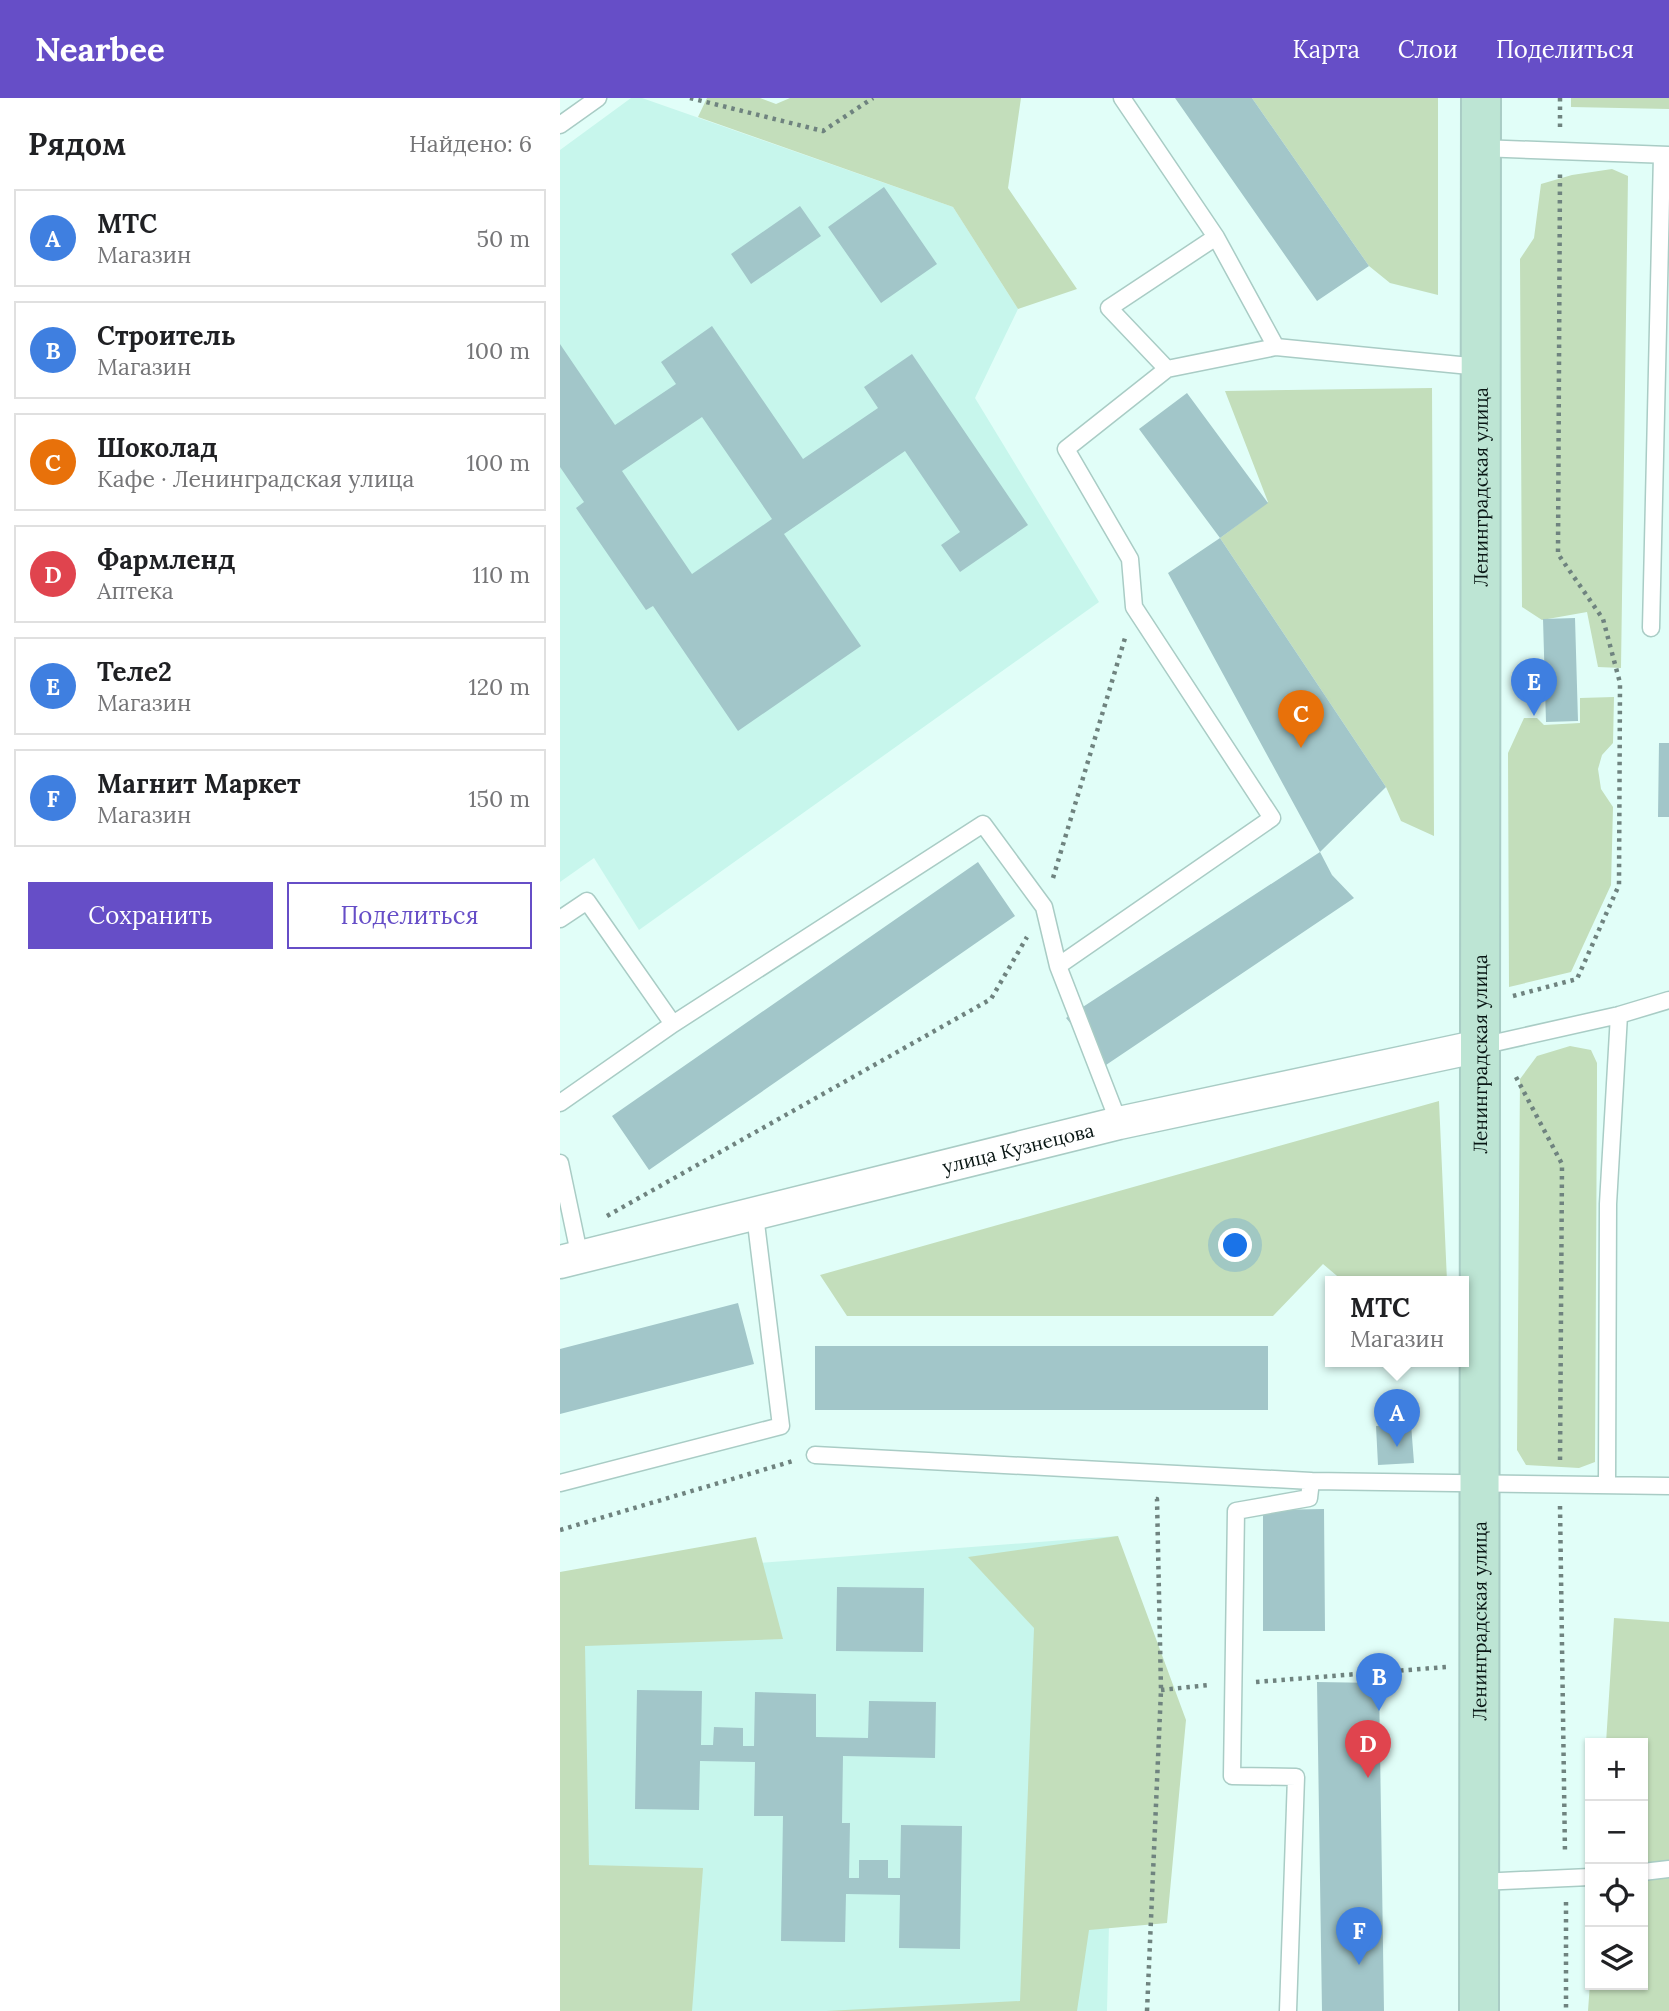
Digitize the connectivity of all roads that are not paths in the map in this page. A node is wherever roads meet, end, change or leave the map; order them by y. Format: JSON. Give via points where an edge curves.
{"nodes":[{"id":1,"x":598,"y":98,"type":"edge"},
{"id":2,"x":1122,"y":98,"type":"edge"},
{"id":3,"x":1480,"y":98,"type":"edge"},
{"id":4,"x":560,"y":125,"type":"edge"},
{"id":5,"x":1480,"y":148,"type":"junction"},
{"id":6,"x":1665,"y":155,"type":"edge"},
{"id":7,"x":1216,"y":237,"type":"junction"},
{"id":8,"x":1276,"y":347,"type":"junction"},
{"id":9,"x":1480,"y":366,"type":"junction"},
{"id":10,"x":1167,"y":369,"type":"junction"},
{"id":11,"x":1651,"y":628,"type":"dead end"},
{"id":12,"x":560,"y":919,"type":"edge"},
{"id":13,"x":1058,"y":966,"type":"junction"},
{"id":14,"x":1669,"y":1000,"type":"edge"},
{"id":15,"x":1619,"y":1015,"type":"junction"},
{"id":16,"x":673,"y":1024,"type":"junction"},
{"id":17,"x":1480,"y":1046,"type":"junction"},
{"id":18,"x":560,"y":1103,"type":"edge"},
{"id":19,"x":1119,"y":1123,"type":"junction"},
{"id":20,"x":560,"y":1163,"type":"edge"},
{"id":21,"x":755,"y":1215,"type":"junction"},
{"id":22,"x":571,"y":1251,"type":"edge"},
{"id":23,"x":815,"y":1455,"type":"road end"},
{"id":24,"x":1311,"y":1480,"type":"junction"},
{"id":25,"x":560,"y":1483,"type":"edge"},
{"id":26,"x":1479,"y":1483,"type":"junction"},
{"id":27,"x":1607,"y":1485,"type":"junction"},
{"id":28,"x":1669,"y":1486,"type":"edge"},
{"id":29,"x":1669,"y":1869,"type":"edge"},
{"id":30,"x":1648,"y":1871,"type":"edge"},
{"id":31,"x":1585,"y":1877,"type":"edge"},
{"id":32,"x":1479,"y":1882,"type":"junction"},
{"id":33,"x":1288,"y":2011,"type":"edge"},
{"id":34,"x":1479,"y":2011,"type":"edge"}],
"edges":[{"from":1,"to":4,"type":"lane"},
{"from":2,"to":7,"type":"lane"},
{"from":3,"to":5,"type":"main road","name":"Ленинградская улица"},
{"from":5,"to":6,"type":"lane"},
{"from":5,"to":9,"type":"main road","name":"Ленинградская улица"},
{"from":6,"to":11,"type":"lane"},
{"from":7,"to":8,"type":"lane"},
{"from":7,"to":10,"type":"lane","via":[[1109,308]]},
{"from":8,"to":9,"type":"lane"},
{"from":8,"to":10,"type":"lane"},
{"from":9,"to":17,"type":"main road","name":"Ленинградская улица"},
{"from":10,"to":13,"type":"lane","via":[[1066,449],[1130,559],[1134,607],[1272,818]]},
{"from":12,"to":16,"type":"lane","via":[[587,901]]},
{"from":13,"to":16,"type":"lane","via":[[1044,907],[983,824]]},
{"from":13,"to":19,"type":"lane"},
{"from":14,"to":15,"type":"lane"},
{"from":15,"to":17,"type":"lane"},
{"from":15,"to":27,"type":"lane","via":[[1608,1204]]},
{"from":16,"to":18,"type":"lane"},
{"from":17,"to":19,"type":"street","name":"улица Кузнецова"},
{"from":17,"to":26,"type":"main road","name":"Ленинградская улица"},
{"from":19,"to":21,"type":"street","name":"улица Кузнецова"},
{"from":20,"to":22,"type":"lane"},
{"from":21,"to":22,"type":"street","name":"улица Кузнецова"},
{"from":21,"to":25,"type":"lane","via":[[781,1426]]},
{"from":23,"to":24,"type":"lane"},
{"from":24,"to":26,"type":"lane"},
{"from":24,"to":33,"type":"lane","via":[[1309,1498],[1236,1511],[1232,1776],[1296,1777]]},
{"from":26,"to":27,"type":"lane"},
{"from":26,"to":32,"type":"main road","name":"Ленинградская улица"},
{"from":27,"to":28,"type":"lane"},
{"from":29,"to":30,"type":"lane"},
{"from":31,"to":32,"type":"lane"},
{"from":32,"to":34,"type":"main road","name":"Ленинградская улица"}]}
